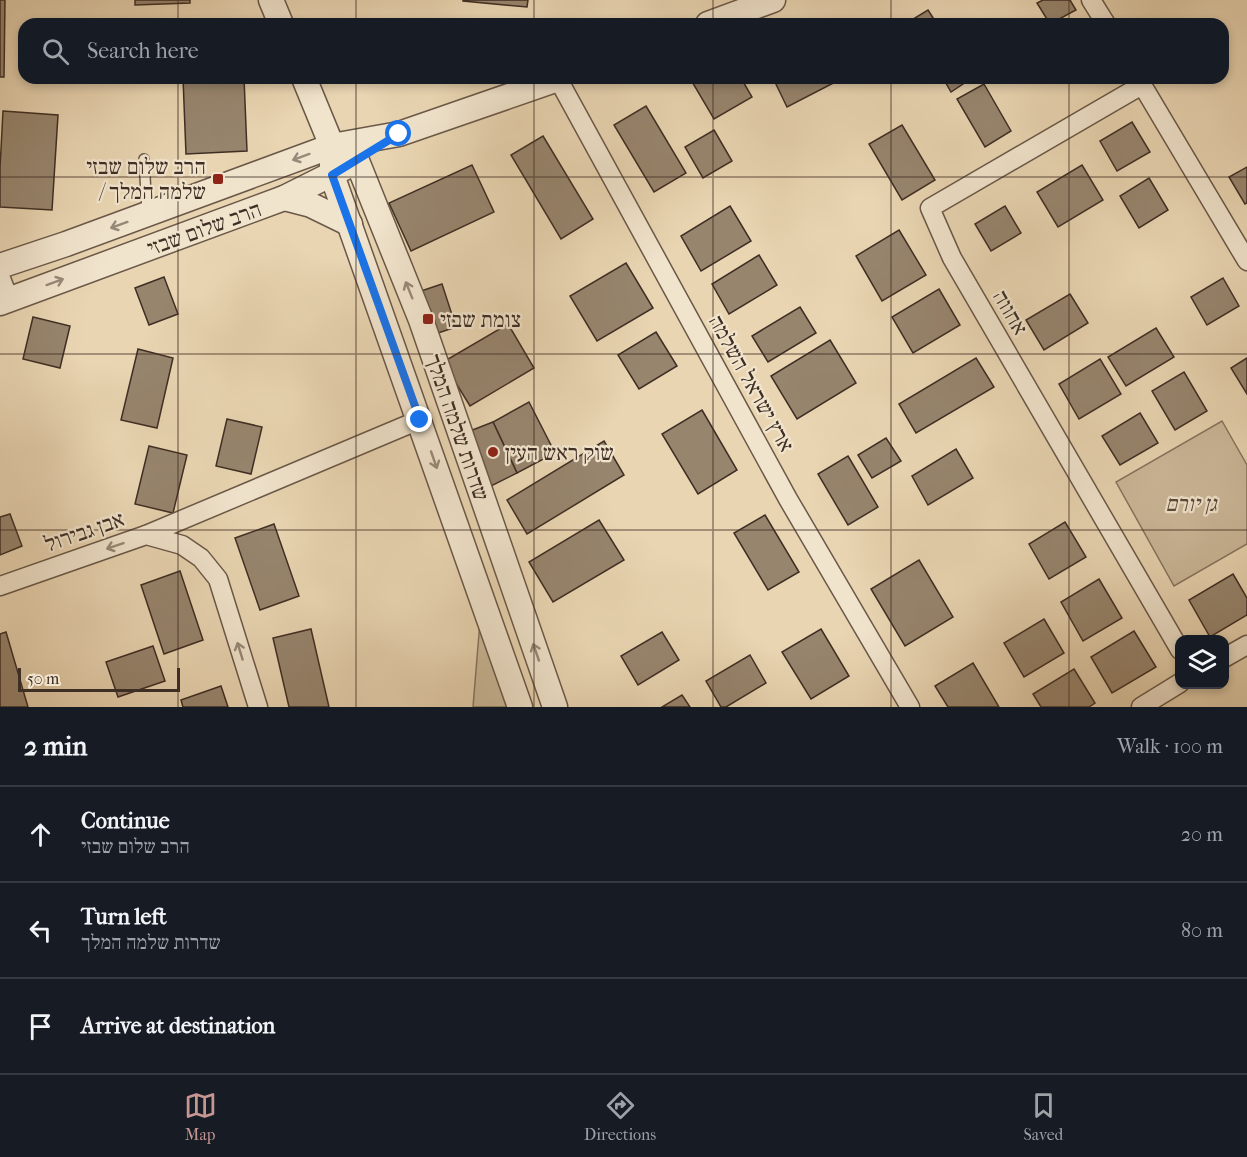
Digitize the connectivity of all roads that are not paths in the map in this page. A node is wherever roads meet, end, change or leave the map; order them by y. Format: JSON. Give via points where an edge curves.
{"nodes":[{"id":1,"x":271,"y":0,"type":"edge"},
{"id":2,"x":773,"y":0,"type":"edge"},
{"id":3,"x":1091,"y":0,"type":"edge"},
{"id":4,"x":278,"y":18,"type":"edge"},
{"id":5,"x":724,"y":18,"type":"edge"},
{"id":6,"x":1102,"y":18,"type":"edge"},
{"id":7,"x":306,"y":84,"type":"edge"},
{"id":8,"x":545,"y":84,"type":"edge"},
{"id":9,"x":563,"y":84,"type":"edge"},
{"id":10,"x":1137,"y":84,"type":"edge"},
{"id":11,"x":1141,"y":84,"type":"edge"},
{"id":12,"x":317,"y":111,"type":"junction"},
{"id":13,"x":399,"y":134,"type":"junction"},
{"id":14,"x":371,"y":140,"type":"junction"},
{"id":15,"x":332,"y":146,"type":"junction"},
{"id":16,"x":144,"y":159,"type":"dead end"},
{"id":17,"x":357,"y":160,"type":"junction"},
{"id":18,"x":332,"y":175,"type":"junction"},
{"id":19,"x":284,"y":198,"type":"junction"},
{"id":20,"x":148,"y":214,"type":"junction"},
{"id":21,"x":350,"y":224,"type":"junction"},
{"id":22,"x":1247,"y":261,"type":"edge"},
{"id":23,"x":0,"y":266,"type":"edge"},
{"id":24,"x":0,"y":276,"type":"edge"},
{"id":25,"x":4,"y":301,"type":"edge"},
{"id":26,"x":420,"y":420,"type":"junction"},
{"id":27,"x":146,"y":535,"type":"junction"},
{"id":28,"x":0,"y":586,"type":"edge"},
{"id":29,"x":1175,"y":643,"type":"edge"},
{"id":30,"x":1247,"y":645,"type":"edge"},
{"id":31,"x":1229,"y":655,"type":"edge"},
{"id":32,"x":1175,"y":686,"type":"edge"},
{"id":33,"x":258,"y":707,"type":"edge"},
{"id":34,"x":520,"y":707,"type":"edge"},
{"id":35,"x":555,"y":707,"type":"edge"},
{"id":36,"x":910,"y":707,"type":"edge"},
{"id":37,"x":1141,"y":707,"type":"edge"}],
"edges":[{"from":1,"to":4,"type":"street"},
{"from":2,"to":5,"type":"street"},
{"from":3,"to":6,"type":"street"},
{"from":7,"to":12,"type":"street"},
{"from":8,"to":13,"type":"street","name":"הרב שלום שבזי"},
{"from":9,"to":36,"type":"street","name":"ארץ ישראל השלמה","via":[[788,499]]},
{"from":10,"to":29,"type":"street","name":"אחווה","via":[[930,208],[952,258]]},
{"from":11,"to":22,"type":"street"},
{"from":12,"to":14,"type":"street","via":[[331,123]]},
{"from":12,"to":15,"type":"street"},
{"from":13,"to":14,"type":"street","name":"הרב שלום שבזי"},
{"from":13,"to":17,"type":"street","name":"הרב שלום שבזי"},
{"from":14,"to":15,"type":"street","name":"הרב שלום שבזי"},
{"from":15,"to":17,"type":"street"},
{"from":15,"to":18,"type":"street","name":"שדרות שלמה המלך"},
{"from":15,"to":20,"type":"street","name":"הרב שלום שבזי","one_way":true},
{"from":16,"to":20,"type":"lane"},
{"from":17,"to":18,"type":"street","name":"הרב שלום שבזי"},
{"from":35,"to":17,"type":"street","name":"שדרות שלמה המלך","one_way":true,"via":[[421,320]]},
{"from":18,"to":19,"type":"street","name":"הרב שלום שבזי"},
{"from":18,"to":21,"type":"street","name":"שדרות שלמה המלך"},
{"from":19,"to":21,"type":"street","via":[[311,205]]},
{"from":25,"to":19,"type":"street","name":"הרב שלום שבזי","one_way":true},
{"from":20,"to":23,"type":"street","name":"הרב שלום שבזי","one_way":true},
{"from":21,"to":26,"type":"street","name":"שדרות שלמה המלך"},
{"from":24,"to":25,"type":"street"},
{"from":26,"to":27,"type":"street"},
{"from":26,"to":34,"type":"street","name":"שדרות שלמה המלך","one_way":true},
{"from":27,"to":28,"type":"street","name":"אבן גבירול","one_way":true},
{"from":33,"to":27,"type":"street","name":"אבן גבירול","one_way":true,"via":[[218,579],[201,558],[182,545]]},
{"from":30,"to":31,"type":"street"},
{"from":32,"to":37,"type":"street"}]}
